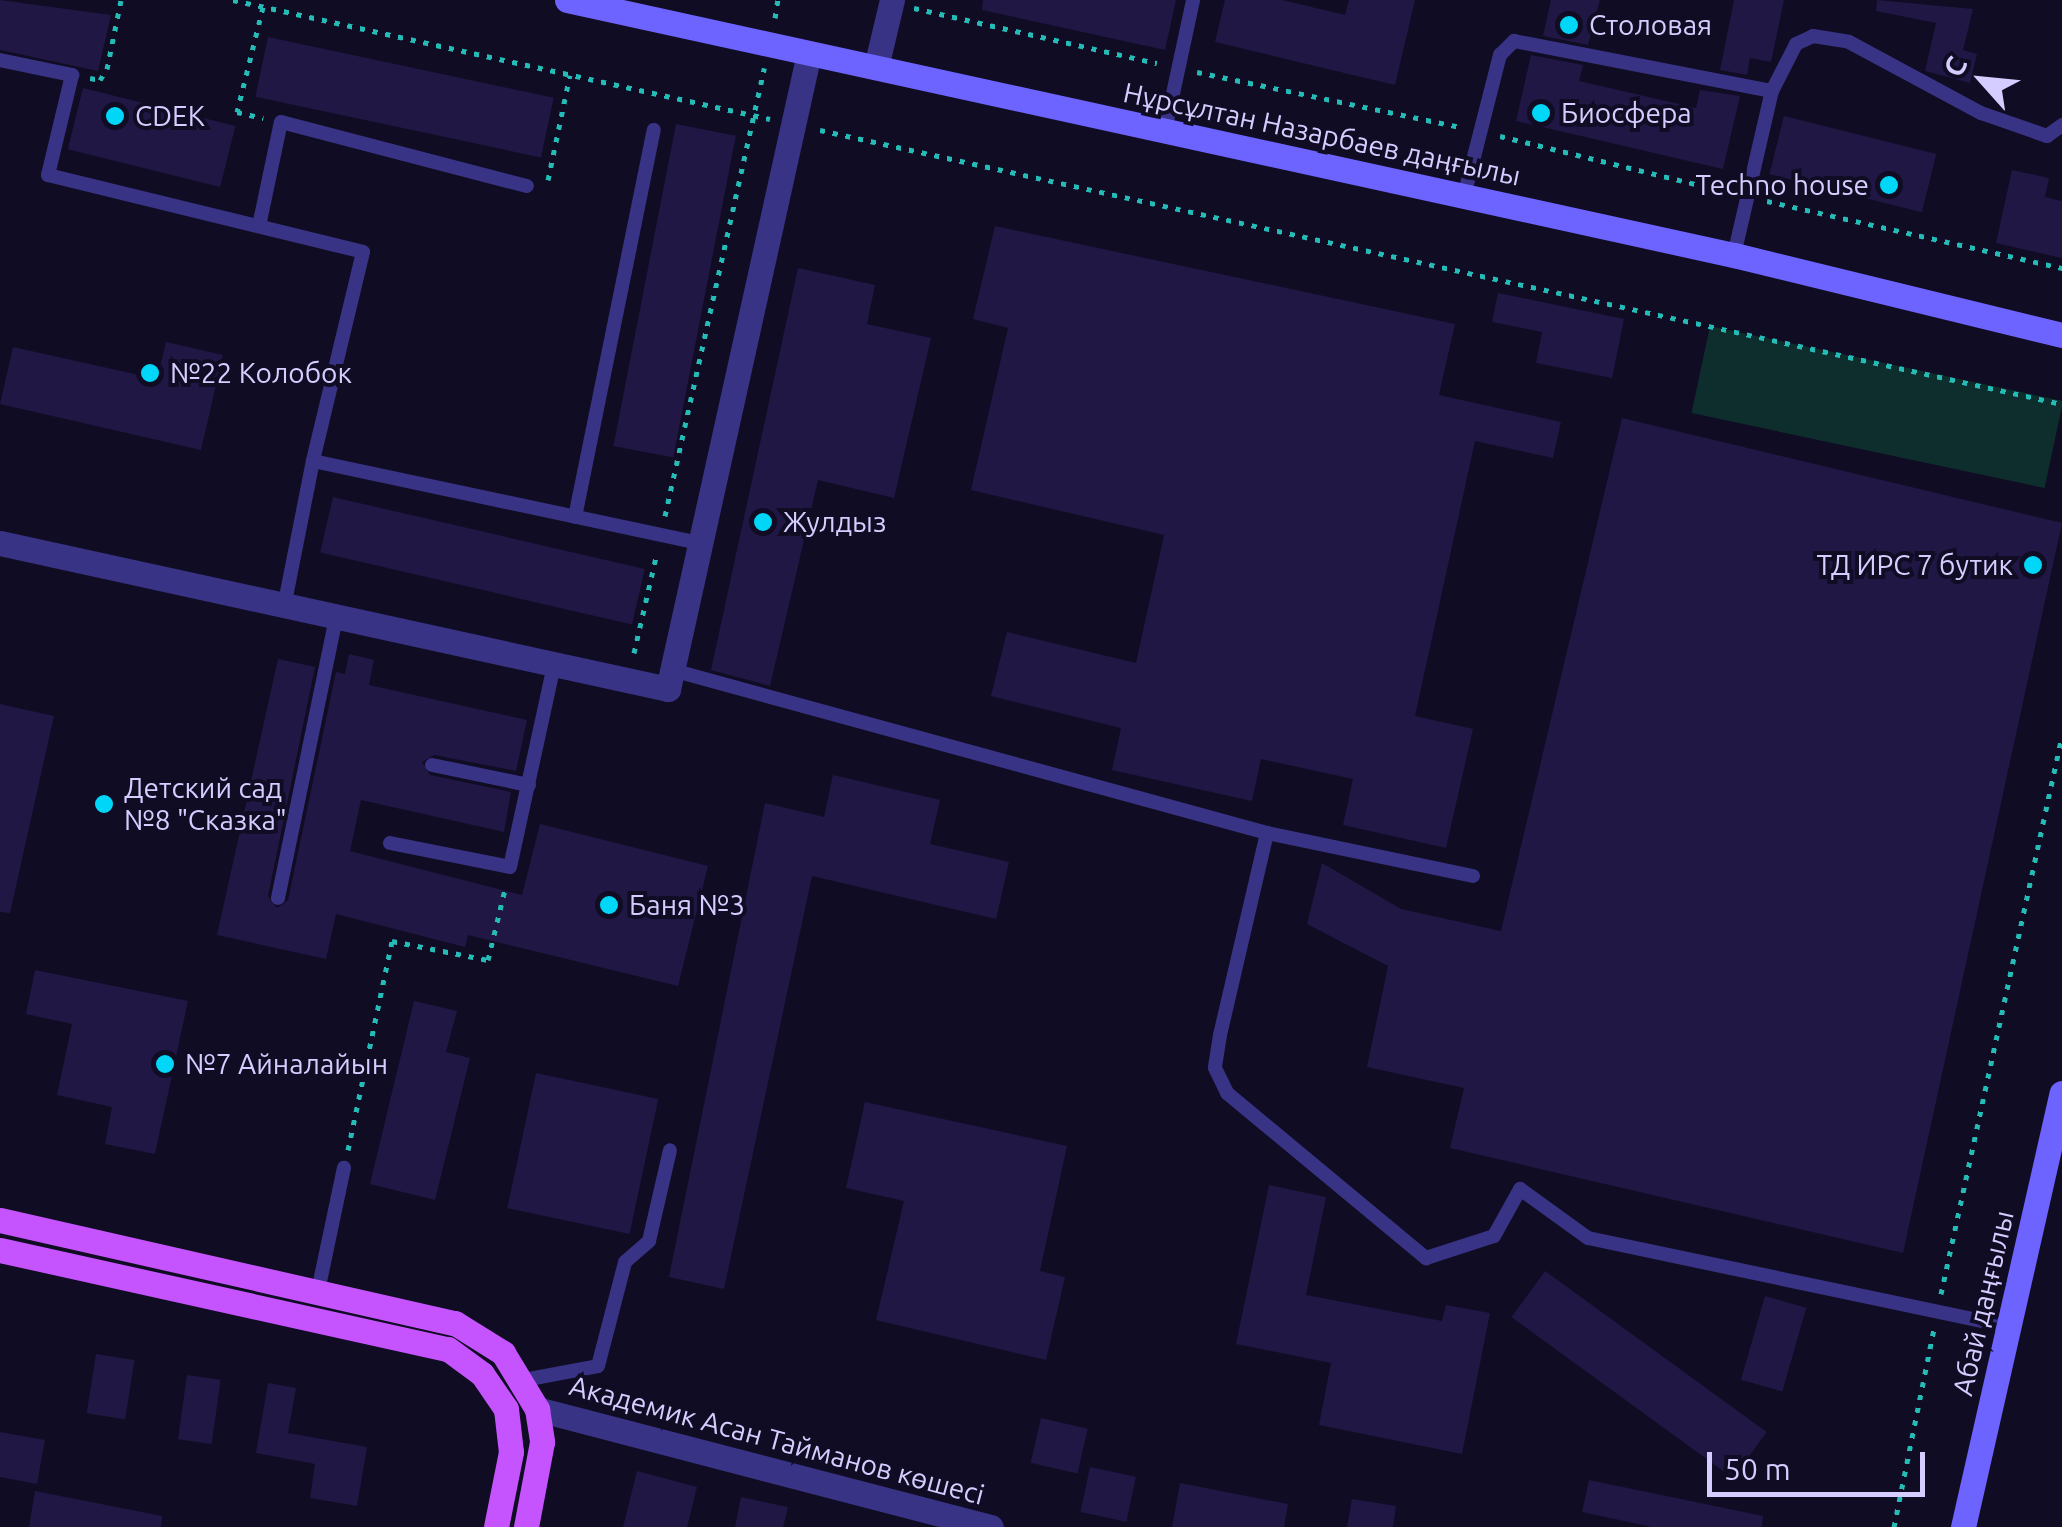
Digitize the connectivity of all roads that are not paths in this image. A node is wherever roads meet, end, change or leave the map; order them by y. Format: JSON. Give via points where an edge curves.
{"nodes":[{"id":1,"x":892,"y":0,"type":"edge"},
{"id":2,"x":1194,"y":0,"type":"edge"},
{"id":3,"x":579,"y":1,"type":"edge"},
{"id":4,"x":809,"y":53,"type":"junction"},
{"id":5,"x":0,"y":60,"type":"edge"},
{"id":6,"x":876,"y":68,"type":"junction"},
{"id":7,"x":1772,"y":91,"type":"junction"},
{"id":8,"x":2062,"y":125,"type":"edge"},
{"id":9,"x":654,"y":130,"type":"dead end"},
{"id":10,"x":1165,"y":130,"type":"junction"},
{"id":11,"x":528,"y":186,"type":"road end"},
{"id":12,"x":1464,"y":196,"type":"junction"},
{"id":13,"x":258,"y":226,"type":"junction"},
{"id":14,"x":1734,"y":254,"type":"junction"},
{"id":15,"x":2062,"y":335,"type":"edge"},
{"id":16,"x":312,"y":462,"type":"junction"},
{"id":17,"x":575,"y":517,"type":"junction"},
{"id":18,"x":0,"y":543,"type":"edge"},
{"id":19,"x":698,"y":543,"type":"junction"},
{"id":20,"x":284,"y":607,"type":"junction"},
{"id":21,"x":336,"y":618,"type":"junction"},
{"id":22,"x":554,"y":665,"type":"junction"},
{"id":23,"x":672,"y":670,"type":"junction"},
{"id":24,"x":432,"y":766,"type":"dead end"},
{"id":25,"x":530,"y":786,"type":"junction"},
{"id":26,"x":1267,"y":833,"type":"junction"},
{"id":27,"x":390,"y":842,"type":"dead end"},
{"id":28,"x":1472,"y":876,"type":"dead end"},
{"id":29,"x":278,"y":898,"type":"dead end"},
{"id":30,"x":2062,"y":1093,"type":"edge"},
{"id":31,"x":670,"y":1150,"type":"dead end"},
{"id":32,"x":344,"y":1168,"type":"road end"},
{"id":33,"x":0,"y":1220,"type":"edge"},
{"id":34,"x":0,"y":1250,"type":"edge"},
{"id":35,"x":318,"y":1291,"type":"junction"},
{"id":36,"x":2009,"y":1328,"type":"junction"},
{"id":37,"x":524,"y":1380,"type":"junction"},
{"id":38,"x":536,"y":1409,"type":"junction"},
{"id":39,"x":496,"y":1527,"type":"edge"},
{"id":40,"x":526,"y":1527,"type":"edge"},
{"id":41,"x":991,"y":1527,"type":"edge"},
{"id":42,"x":1963,"y":1527,"type":"edge"}],
"edges":[{"from":1,"to":6,"type":"street"},
{"from":2,"to":10,"type":"lane"},
{"from":3,"to":4,"type":"main road","name":"Нұрсұлтан Назарбаев даңғылы"},
{"from":4,"to":6,"type":"main road","name":"Нұрсұлтан Назарбаев даңғылы"},
{"from":4,"to":19,"type":"street"},
{"from":5,"to":13,"type":"lane","via":[[72,75],[48,174]]},
{"from":6,"to":10,"type":"main road","name":"Нұрсұлтан Назарбаев даңғылы"},
{"from":7,"to":8,"type":"lane","via":[[1796,44],[1812,36],[1849,42],[1981,113],[2047,136]]},
{"from":7,"to":12,"type":"lane","via":[[1514,41],[1500,55]]},
{"from":7,"to":14,"type":"lane"},
{"from":9,"to":17,"type":"lane"},
{"from":10,"to":12,"type":"main road","name":"Нұрсұлтан Назарбаев даңғылы"},
{"from":11,"to":13,"type":"lane","via":[[281,122]]},
{"from":12,"to":14,"type":"main road","name":"Нұрсұлтан Назарбаев даңғылы"},
{"from":13,"to":16,"type":"lane","via":[[363,252]]},
{"from":14,"to":15,"type":"main road","name":"Нұрсұлтан Назарбаев даңғылы"},
{"from":16,"to":17,"type":"lane"},
{"from":16,"to":20,"type":"lane"},
{"from":17,"to":19,"type":"lane"},
{"from":18,"to":20,"type":"street"},
{"from":19,"to":23,"type":"street"},
{"from":20,"to":21,"type":"street"},
{"from":21,"to":22,"type":"street"},
{"from":21,"to":29,"type":"lane"},
{"from":22,"to":23,"type":"street","via":[[668,689]]},
{"from":22,"to":25,"type":"lane"},
{"from":23,"to":26,"type":"lane"},
{"from":24,"to":25,"type":"lane"},
{"from":25,"to":27,"type":"lane","via":[[510,867]]},
{"from":26,"to":28,"type":"lane"},
{"from":26,"to":36,"type":"lane","via":[[1216,1068],[1227,1092],[1426,1258],[1494,1236],[1520,1188],[1588,1238]]},
{"from":30,"to":36,"type":"main road","name":"Абай даңғылы"},
{"from":31,"to":37,"type":"lane","via":[[648,1242],[625,1262],[598,1366]]},
{"from":32,"to":35,"type":"lane"},
{"from":33,"to":35,"type":"main road","name":"Академик Асан Тайманов көшесі"},
{"from":34,"to":39,"type":"main road","via":[[448,1349],[482,1374],[506,1409],[511,1452]]},
{"from":35,"to":37,"type":"main road","name":"Академик Асан Тайманов көшесі","via":[[454,1322],[502,1352]]},
{"from":36,"to":42,"type":"main road","name":"Абай даңғылы"},
{"from":37,"to":38,"type":"main road","name":"Академик Асан Тайманов көшесі"},
{"from":38,"to":40,"type":"main road","via":[[542,1442]]},
{"from":38,"to":41,"type":"street","name":"Академик Асан Тайманов көшесі"}]}
